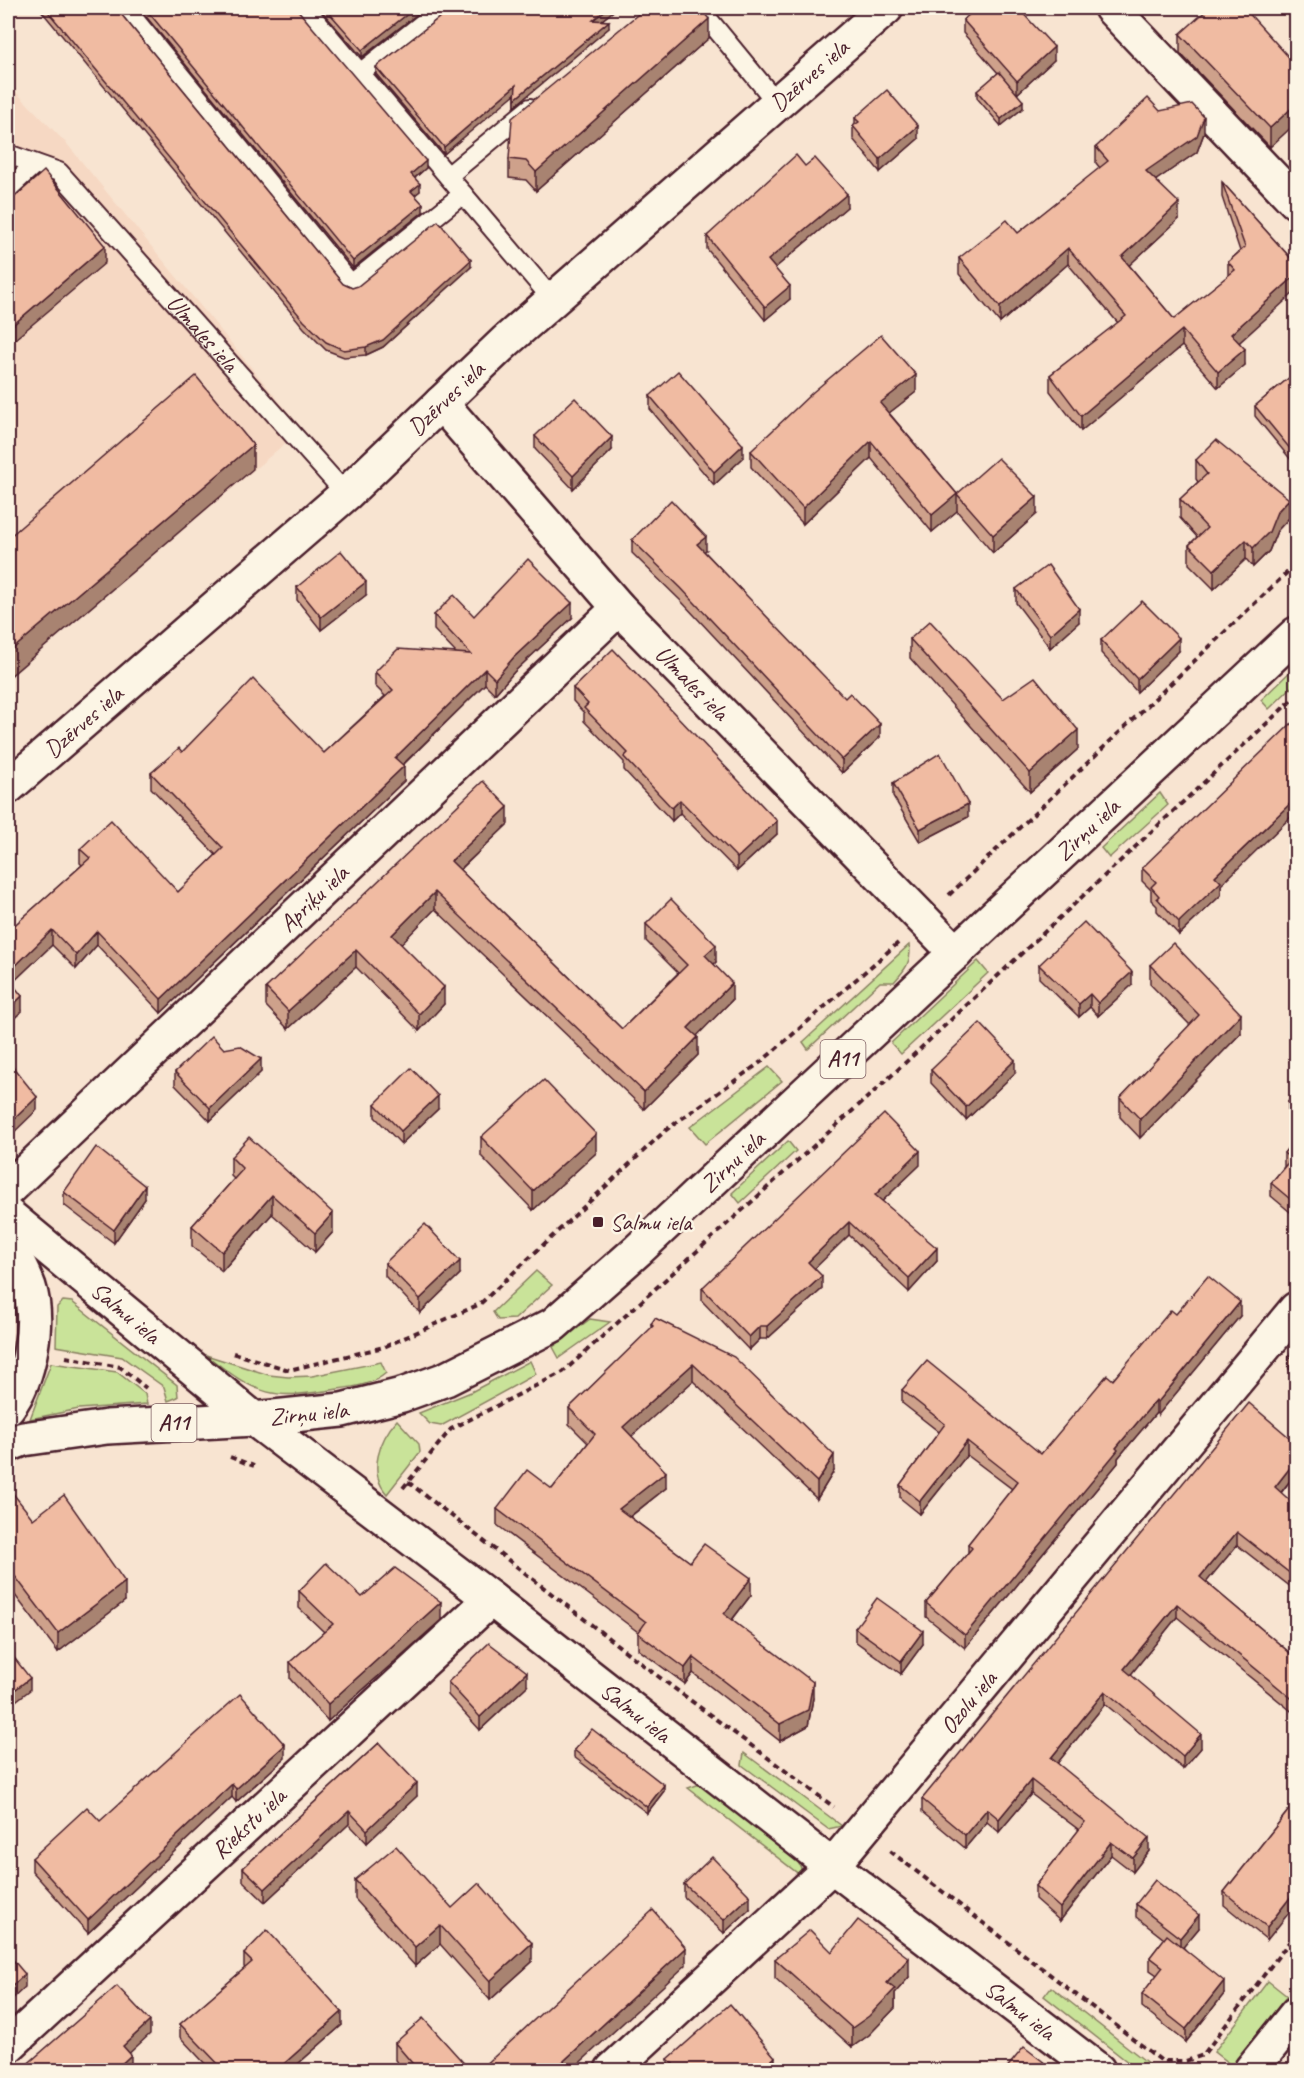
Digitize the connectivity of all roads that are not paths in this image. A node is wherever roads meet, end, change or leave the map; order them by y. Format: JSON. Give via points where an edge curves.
{"nodes":[{"id":1,"x":125,"y":8,"type":"edge"},
{"id":2,"x":305,"y":8,"type":"edge"},
{"id":3,"x":442,"y":8,"type":"edge"},
{"id":4,"x":699,"y":8,"type":"edge"},
{"id":5,"x":1111,"y":8,"type":"edge"},
{"id":6,"x":878,"y":10,"type":"edge"},
{"id":7,"x":360,"y":73,"type":"junction"},
{"id":8,"x":545,"y":96,"type":"edge"},
{"id":9,"x":777,"y":103,"type":"junction"},
{"id":10,"x":8,"y":154,"type":"edge"},
{"id":11,"x":35,"y":164,"type":"junction"},
{"id":12,"x":448,"y":176,"type":"junction"},
{"id":13,"x":8,"y":189,"type":"edge"},
{"id":14,"x":463,"y":194,"type":"junction"},
{"id":15,"x":1296,"y":202,"type":"edge"},
{"id":16,"x":553,"y":300,"type":"junction"},
{"id":17,"x":441,"y":403,"type":"junction"},
{"id":18,"x":346,"y":494,"type":"junction"},
{"id":19,"x":619,"y":608,"type":"junction"},
{"id":20,"x":1296,"y":634,"type":"edge"},
{"id":21,"x":11,"y":777,"type":"edge"},
{"id":22,"x":956,"y":953,"type":"junction"},
{"id":23,"x":8,"y":1189,"type":"edge"},
{"id":24,"x":8,"y":1215,"type":"edge"},
{"id":25,"x":8,"y":1245,"type":"edge"},
{"id":26,"x":1296,"y":1309,"type":"edge"},
{"id":27,"x":8,"y":1407,"type":"edge"},
{"id":28,"x":254,"y":1419,"type":"junction"},
{"id":29,"x":8,"y":1445,"type":"edge"},
{"id":30,"x":491,"y":1599,"type":"junction"},
{"id":31,"x":832,"y":1866,"type":"junction"},
{"id":32,"x":1296,"y":2013,"type":"edge"},
{"id":33,"x":8,"y":2046,"type":"edge"},
{"id":34,"x":612,"y":2070,"type":"edge"},
{"id":35,"x":1098,"y":2070,"type":"edge"},
{"id":36,"x":1251,"y":2070,"type":"edge"}],
"edges":[{"from":1,"to":14,"type":"lane","via":[[351,284]]},
{"from":2,"to":7,"type":"lane"},
{"from":3,"to":7,"type":"lane"},
{"from":4,"to":9,"type":"lane"},
{"from":5,"to":15,"type":"main road"},
{"from":6,"to":9,"type":"main road","name":"Dzērves iela"},
{"from":7,"to":12,"type":"lane"},
{"from":8,"to":12,"type":"lane"},
{"from":9,"to":16,"type":"main road","name":"Dzērves iela"},
{"from":10,"to":11,"type":"lane"},
{"from":11,"to":13,"type":"lane"},
{"from":11,"to":18,"type":"lane","name":"Ulmales iela","via":[[59,172]]},
{"from":12,"to":14,"type":"lane"},
{"from":14,"to":16,"type":"lane"},
{"from":16,"to":17,"type":"main road","name":"Dzērves iela"},
{"from":17,"to":18,"type":"main road","name":"Dzērves iela"},
{"from":17,"to":19,"type":"main road","name":"Ulmales iela"},
{"from":18,"to":21,"type":"main road","name":"Dzērves iela"},
{"from":19,"to":22,"type":"main road","name":"Ulmales iela"},
{"from":19,"to":23,"type":"main road","name":"Apriķu iela"},
{"from":20,"to":22,"type":"main road","name":"Zirņu iela","number":"A11"},
{"from":22,"to":28,"type":"main road","name":"Zirņu iela","number":"A11","via":[[638,1250],[553,1324],[446,1379],[402,1395],[342,1410]]},
{"from":24,"to":28,"type":"main road","name":"Salmu iela"},
{"from":25,"to":27,"type":"main road","via":[[29,1288],[33,1332],[27,1369]]},
{"from":26,"to":31,"type":"main road","name":"Ozolu iela"},
{"from":28,"to":29,"type":"main road","name":"Zirņu iela","number":"A11","via":[[107,1427],[22,1439]]},
{"from":28,"to":30,"type":"main road","name":"Salmu iela"},
{"from":30,"to":31,"type":"main road","name":"Salmu iela"},
{"from":30,"to":33,"type":"main road","name":"Riekstu iela"},
{"from":31,"to":34,"type":"main road","name":"Ozolu iela"},
{"from":31,"to":35,"type":"main road","name":"Salmu iela"},
{"from":32,"to":36,"type":"main road"}]}
